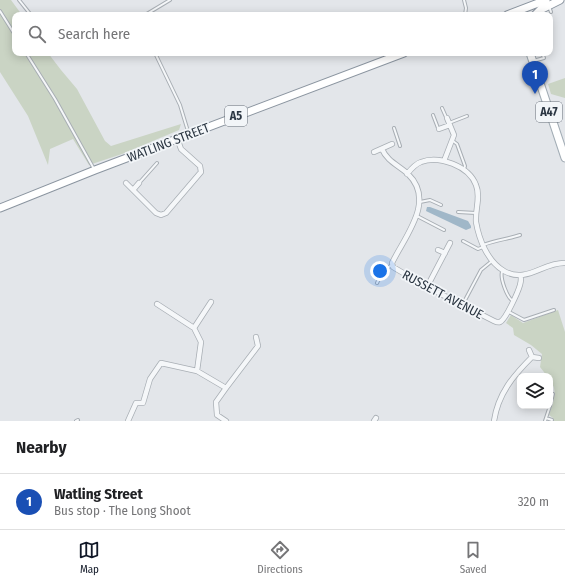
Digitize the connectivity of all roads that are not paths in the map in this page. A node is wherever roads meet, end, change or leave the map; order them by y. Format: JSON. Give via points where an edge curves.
{"nodes":[{"id":1,"x":19,"y":0,"type":"edge"},
{"id":2,"x":170,"y":0,"type":"edge"},
{"id":3,"x":464,"y":0,"type":"edge"},
{"id":4,"x":560,"y":0,"type":"edge"},
{"id":5,"x":548,"y":6,"type":"edge"},
{"id":6,"x":0,"y":11,"type":"edge"},
{"id":7,"x":28,"y":12,"type":"edge"},
{"id":8,"x":150,"y":12,"type":"edge"},
{"id":9,"x":465,"y":12,"type":"edge"},
{"id":10,"x":523,"y":12,"type":"edge"},
{"id":11,"x":538,"y":12,"type":"edge"},
{"id":12,"x":12,"y":30,"type":"edge"},
{"id":13,"x":28,"y":56,"type":"edge"},
{"id":14,"x":156,"y":56,"type":"edge"},
{"id":15,"x":396,"y":56,"type":"edge"},
{"id":16,"x":531,"y":56,"type":"edge"},
{"id":17,"x":543,"y":56,"type":"edge"},
{"id":18,"x":532,"y":61,"type":"junction"},
{"id":19,"x":442,"y":108,"type":"dead end"},
{"id":20,"x":433,"y":115,"type":"dead end"},
{"id":21,"x":467,"y":116,"type":"dead end"},
{"id":22,"x":449,"y":122,"type":"junction"},
{"id":23,"x":187,"y":128,"type":"dead end"},
{"id":24,"x":394,"y":128,"type":"dead end"},
{"id":25,"x":439,"y":129,"type":"joint"},
{"id":26,"x":177,"y":138,"type":"junction"},
{"id":27,"x":453,"y":141,"type":"junction"},
{"id":28,"x":398,"y":142,"type":"junction"},
{"id":29,"x":392,"y":144,"type":"joint"},
{"id":30,"x":400,"y":146,"type":"dead end"},
{"id":31,"x":382,"y":149,"type":"junction"},
{"id":32,"x":374,"y":152,"type":"dead end"},
{"id":33,"x":565,"y":158,"type":"edge"},
{"id":34,"x":444,"y":161,"type":"junction"},
{"id":35,"x":157,"y":162,"type":"dead end"},
{"id":36,"x":95,"y":170,"type":"junction"},
{"id":37,"x":464,"y":170,"type":"junction"},
{"id":38,"x":407,"y":174,"type":"junction"},
{"id":39,"x":126,"y":183,"type":"dead end"},
{"id":40,"x":139,"y":183,"type":"joint"},
{"id":41,"x":133,"y":190,"type":"junction"},
{"id":42,"x":420,"y":202,"type":"junction"},
{"id":43,"x":441,"y":205,"type":"dead end"},
{"id":44,"x":0,"y":208,"type":"edge"},
{"id":45,"x":458,"y":212,"type":"dead end"},
{"id":46,"x":477,"y":213,"type":"junction"},
{"id":47,"x":417,"y":216,"type":"junction"},
{"id":48,"x":444,"y":230,"type":"dead end"},
{"id":49,"x":520,"y":235,"type":"dead end"},
{"id":50,"x":463,"y":241,"type":"dead end"},
{"id":51,"x":450,"y":243,"type":"dead end"},
{"id":52,"x":484,"y":245,"type":"junction"},
{"id":53,"x":438,"y":250,"type":"dead end"},
{"id":54,"x":445,"y":253,"type":"junction"},
{"id":55,"x":492,"y":261,"type":"junction"},
{"id":56,"x":565,"y":263,"type":"edge"},
{"id":57,"x":393,"y":266,"type":"junction"},
{"id":58,"x":503,"y":270,"type":"junction"},
{"id":59,"x":521,"y":276,"type":"junction"},
{"id":60,"x":377,"y":283,"type":"dead end"},
{"id":61,"x":427,"y":287,"type":"junction"},
{"id":62,"x":513,"y":301,"type":"junction"},
{"id":63,"x":210,"y":302,"type":"dead end"},
{"id":64,"x":157,"y":304,"type":"dead end"},
{"id":65,"x":462,"y":305,"type":"junction"},
{"id":66,"x":554,"y":310,"type":"dead end"},
{"id":67,"x":508,"y":312,"type":"junction"},
{"id":68,"x":194,"y":328,"type":"junction"},
{"id":69,"x":256,"y":337,"type":"dead end"},
{"id":70,"x":529,"y":350,"type":"dead end"},
{"id":71,"x":532,"y":357,"type":"junction"},
{"id":72,"x":539,"y":358,"type":"dead end"},
{"id":73,"x":197,"y":371,"type":"junction"},
{"id":74,"x":226,"y":388,"type":"junction"},
{"id":75,"x":549,"y":409,"type":"edge"},
{"id":76,"x":546,"y":420,"type":"edge"},
{"id":77,"x":552,"y":420,"type":"dead end"},
{"id":78,"x":128,"y":421,"type":"edge"},
{"id":79,"x":226,"y":421,"type":"edge"},
{"id":80,"x":494,"y":421,"type":"edge"}],
"edges":[{"from":1,"to":7,"type":"lane"},
{"from":2,"to":8,"type":"lane"},
{"from":3,"to":9,"type":"lane"},
{"from":4,"to":5,"type":"main road"},
{"from":5,"to":10,"type":"main road"},
{"from":5,"to":11,"type":"main road"},
{"from":6,"to":12,"type":"lane"},
{"from":13,"to":36,"type":"lane"},
{"from":14,"to":23,"type":"lane","via":[[180,105]]},
{"from":15,"to":26,"type":"main road","name":"WATLING STREET","number":"A5"},
{"from":16,"to":18,"type":"main road","number":"A47"},
{"from":17,"to":18,"type":"lane","via":[[544,58]]},
{"from":18,"to":33,"type":"main road","number":"A47"},
{"from":19,"to":22,"type":"lane"},
{"from":20,"to":25,"type":"lane"},
{"from":21,"to":22,"type":"lane"},
{"from":22,"to":25,"type":"street"},
{"from":22,"to":27,"type":"street","via":[[454,135]]},
{"from":24,"to":28,"type":"lane"},
{"from":26,"to":36,"type":"main road","name":"WATLING STREET","number":"A5"},
{"from":26,"to":41,"type":"street","via":[[184,152],[200,166],[201,172],[162,215],[156,213]]},
{"from":27,"to":34,"type":"street"},
{"from":27,"to":37,"type":"lane","via":[[457,144],[465,166]]},
{"from":28,"to":29,"type":"lane"},
{"from":28,"to":30,"type":"lane"},
{"from":29,"to":31,"type":"street"},
{"from":31,"to":32,"type":"street"},
{"from":31,"to":38,"type":"street","name":"RUSSETT AVENUE","via":[[386,157]]},
{"from":34,"to":37,"type":"street"},
{"from":34,"to":38,"type":"street","via":[[423,161]]},
{"from":35,"to":40,"type":"lane"},
{"from":36,"to":44,"type":"main road","name":"WATLING STREET","number":"A5"},
{"from":37,"to":46,"type":"street","via":[[477,188]]},
{"from":38,"to":42,"type":"street","name":"RUSSETT AVENUE","via":[[416,185]]},
{"from":39,"to":41,"type":"street"},
{"from":40,"to":41,"type":"street"},
{"from":42,"to":43,"type":"lane","via":[[430,200]]},
{"from":42,"to":47,"type":"street","name":"RUSSETT AVENUE"},
{"from":45,"to":46,"type":"lane"},
{"from":46,"to":52,"type":"street","via":[[478,230]]},
{"from":47,"to":48,"type":"lane"},
{"from":47,"to":57,"type":"street","name":"RUSSETT AVENUE"},
{"from":49,"to":52,"type":"lane"},
{"from":50,"to":52,"type":"lane","via":[[478,249]]},
{"from":51,"to":54,"type":"street"},
{"from":52,"to":55,"type":"street"},
{"from":53,"to":54,"type":"street"},
{"from":54,"to":61,"type":"street"},
{"from":55,"to":58,"type":"street"},
{"from":55,"to":65,"type":"lane","via":[[481,270]]},
{"from":56,"to":59,"type":"street","via":[[544,267]]},
{"from":57,"to":60,"type":"lane","via":[[384,270]]},
{"from":57,"to":61,"type":"street","name":"RUSSETT AVENUE"},
{"from":58,"to":59,"type":"street"},
{"from":58,"to":62,"type":"lane","via":[[501,275]]},
{"from":59,"to":62,"type":"street"},
{"from":61,"to":65,"type":"street","name":"RUSSETT AVENUE"},
{"from":62,"to":67,"type":"street"},
{"from":63,"to":68,"type":"street"},
{"from":64,"to":68,"type":"street"},
{"from":65,"to":67,"type":"street","name":"RUSSETT AVENUE","via":[[498,322],[502,321]]},
{"from":66,"to":67,"type":"lane","via":[[524,320]]},
{"from":68,"to":73,"type":"street","via":[[201,342]]},
{"from":69,"to":74,"type":"street","via":[[258,346]]},
{"from":70,"to":71,"type":"street"},
{"from":71,"to":72,"type":"street"},
{"from":71,"to":80,"type":"street","via":[[504,390],[495,409]]},
{"from":73,"to":74,"type":"street"},
{"from":73,"to":78,"type":"street","via":[[161,363],[150,379],[143,403],[136,403]]},
{"from":74,"to":79,"type":"street","via":[[216,402],[217,415]]},
{"from":75,"to":76,"type":"lane"},
{"from":76,"to":77,"type":"lane"}]}
